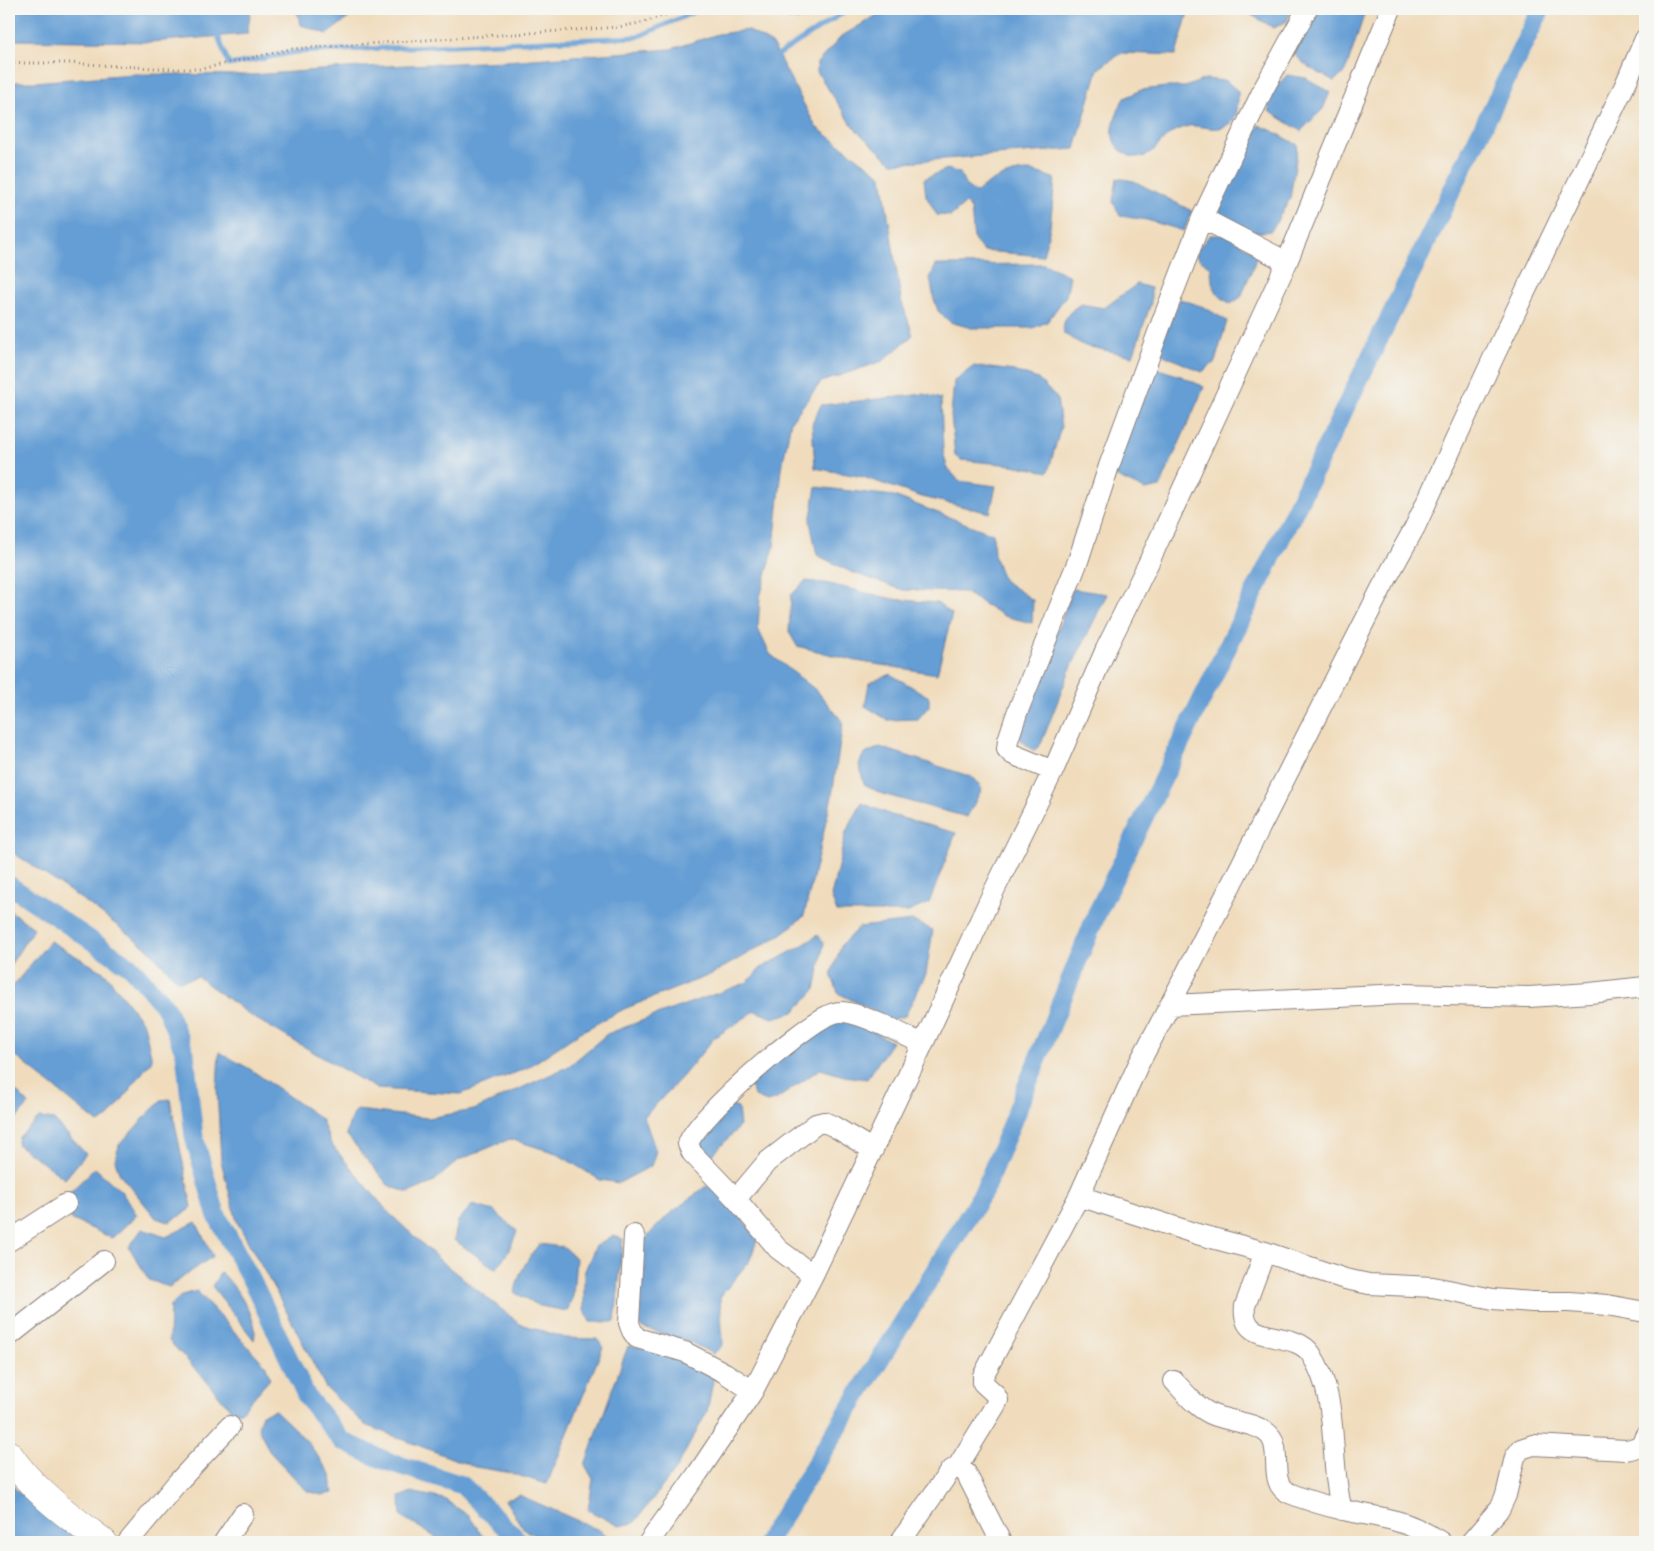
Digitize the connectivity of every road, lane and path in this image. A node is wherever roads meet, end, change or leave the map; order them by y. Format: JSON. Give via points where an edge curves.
{"nodes":[{"id":1,"x":681,"y":9,"type":"edge"},
{"id":2,"x":1307,"y":9,"type":"edge"},
{"id":3,"x":1391,"y":9,"type":"edge"},
{"id":4,"x":1645,"y":39,"type":"edge"},
{"id":5,"x":9,"y":63,"type":"edge"},
{"id":6,"x":1202,"y":218,"type":"junction"},
{"id":7,"x":1287,"y":262,"type":"junction"},
{"id":8,"x":1053,"y":771,"type":"junction"},
{"id":9,"x":1645,"y":987,"type":"edge"},
{"id":10,"x":1170,"y":1005,"type":"junction"},
{"id":11,"x":923,"y":1044,"type":"junction"},
{"id":12,"x":873,"y":1150,"type":"junction"},
{"id":13,"x":1079,"y":1196,"type":"junction"},
{"id":14,"x":736,"y":1199,"type":"junction"},
{"id":15,"x":66,"y":1204,"type":"dead end"},
{"id":16,"x":634,"y":1235,"type":"dead end"},
{"id":17,"x":9,"y":1241,"type":"edge"},
{"id":18,"x":1265,"y":1252,"type":"junction"},
{"id":19,"x":104,"y":1262,"type":"dead end"},
{"id":20,"x":813,"y":1275,"type":"junction"},
{"id":21,"x":1645,"y":1312,"type":"edge"},
{"id":22,"x":9,"y":1336,"type":"edge"},
{"id":23,"x":1174,"y":1381,"type":"dead end"},
{"id":24,"x":753,"y":1391,"type":"junction"},
{"id":25,"x":230,"y":1426,"type":"dead end"},
{"id":26,"x":1645,"y":1436,"type":"edge"},
{"id":27,"x":9,"y":1455,"type":"edge"},
{"id":28,"x":958,"y":1466,"type":"junction"},
{"id":29,"x":1342,"y":1510,"type":"junction"},
{"id":30,"x":243,"y":1514,"type":"dead end"},
{"id":31,"x":102,"y":1542,"type":"edge"},
{"id":32,"x":128,"y":1542,"type":"edge"},
{"id":33,"x":224,"y":1542,"type":"edge"},
{"id":34,"x":649,"y":1542,"type":"edge"},
{"id":35,"x":900,"y":1542,"type":"edge"},
{"id":36,"x":1001,"y":1542,"type":"edge"},
{"id":37,"x":1441,"y":1542,"type":"edge"},
{"id":38,"x":1471,"y":1542,"type":"edge"}],
"edges":[{"from":1,"to":5,"type":"path","via":[[619,27],[291,49],[201,69]]},
{"from":2,"to":6,"type":"street","via":[[1255,106]]},
{"from":3,"to":7,"type":"street"},
{"from":4,"to":10,"type":"street","via":[[1415,527]]},
{"from":6,"to":7,"type":"street"},
{"from":6,"to":8,"type":"street","via":[[1122,429],[1078,561],[1008,740],[1007,749],[1012,754]]},
{"from":7,"to":8,"type":"street","via":[[1106,649]]},
{"from":8,"to":11,"type":"street"},
{"from":9,"to":10,"type":"street","via":[[1530,997],[1402,994]]},
{"from":10,"to":13,"type":"street","via":[[1138,1064]]},
{"from":11,"to":12,"type":"street"},
{"from":11,"to":14,"type":"street","via":[[864,1017],[843,1012],[828,1015],[789,1041],[715,1109],[690,1137],[688,1144],[692,1153]]},
{"from":12,"to":14,"type":"street","via":[[834,1126],[824,1122],[816,1124],[767,1162]]},
{"from":12,"to":20,"type":"street"},
{"from":13,"to":18,"type":"street"},
{"from":13,"to":28,"type":"street","via":[[984,1376],[983,1383],[998,1400]]},
{"from":14,"to":20,"type":"street","via":[[778,1249]]},
{"from":15,"to":17,"type":"street"},
{"from":16,"to":24,"type":"street","via":[[630,1323],[637,1338],[685,1352]]},
{"from":18,"to":21,"type":"street","via":[[1369,1284],[1433,1287],[1493,1299],[1607,1305]]},
{"from":18,"to":29,"type":"street","via":[[1244,1315],[1248,1326],[1259,1334],[1293,1341],[1310,1353],[1323,1382],[1333,1424]]},
{"from":19,"to":22,"type":"street"},
{"from":20,"to":24,"type":"street"},
{"from":23,"to":29,"type":"street","via":[[1204,1411],[1260,1428],[1267,1434],[1273,1444],[1277,1476],[1284,1489]]},
{"from":24,"to":34,"type":"street"},
{"from":25,"to":32,"type":"street"},
{"from":26,"to":38,"type":"street","via":[[1644,1442],[1626,1450],[1533,1444],[1521,1449],[1515,1457],[1500,1508]]},
{"from":27,"to":31,"type":"street","via":[[40,1492]]},
{"from":28,"to":35,"type":"street","via":[[950,1471]]},
{"from":28,"to":36,"type":"street","via":[[966,1473]]},
{"from":29,"to":37,"type":"street","via":[[1397,1521]]},
{"from":30,"to":33,"type":"street"}]}
